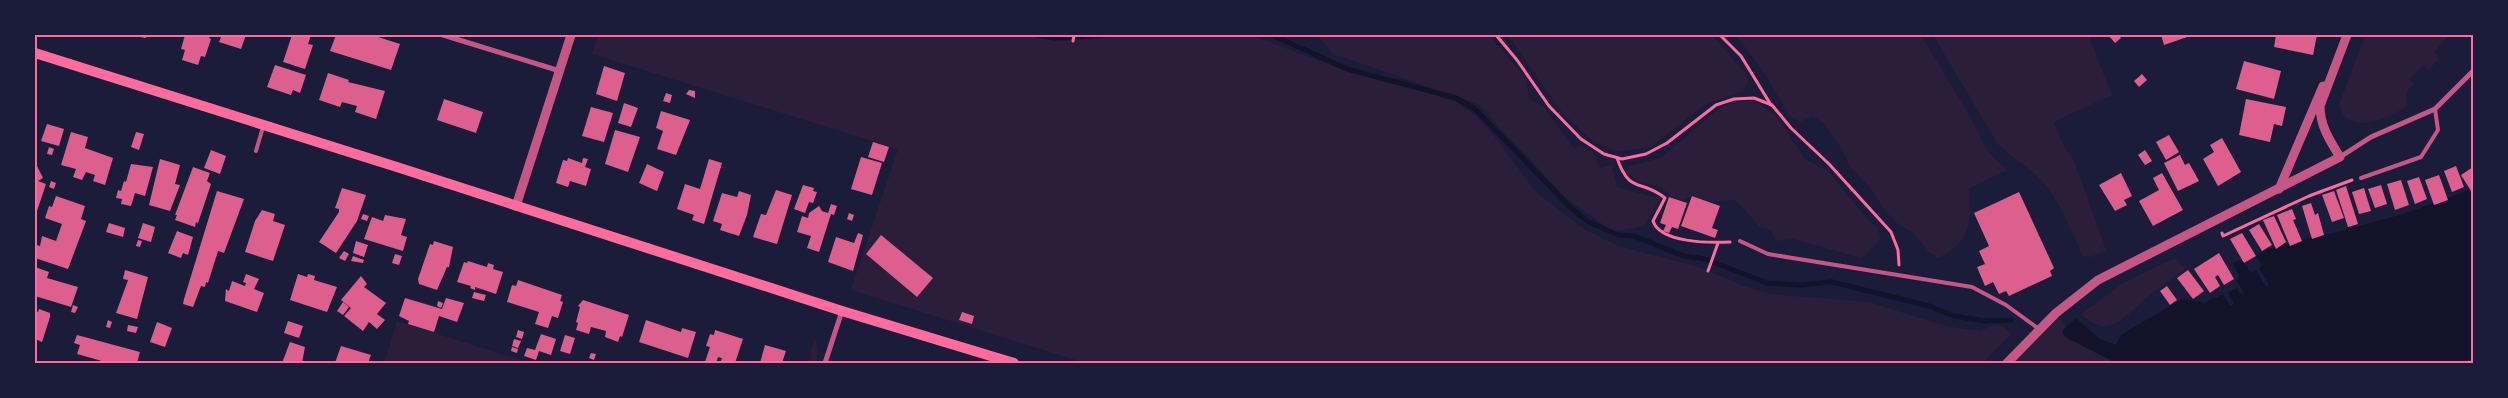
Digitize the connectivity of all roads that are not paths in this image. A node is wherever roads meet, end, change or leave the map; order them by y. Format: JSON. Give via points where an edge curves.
{"nodes":[{"id":1,"x":443,"y":35,"type":"edge"},
{"id":2,"x":571,"y":35,"type":"edge"},
{"id":3,"x":2347,"y":35,"type":"edge"},
{"id":4,"x":35,"y":53,"type":"edge"},
{"id":5,"x":560,"y":71,"type":"junction"},
{"id":6,"x":2473,"y":71,"type":"edge"},
{"id":7,"x":2329,"y":79,"type":"junction"},
{"id":8,"x":2435,"y":109,"type":"junction"},
{"id":9,"x":264,"y":125,"type":"junction"},
{"id":10,"x":256,"y":151,"type":"dead end"},
{"id":11,"x":2340,"y":157,"type":"junction"},
{"id":12,"x":2361,"y":178,"type":"road end"},
{"id":13,"x":2279,"y":189,"type":"junction"},
{"id":14,"x":516,"y":206,"type":"junction"},
{"id":15,"x":1740,"y":241,"type":"road end"},
{"id":16,"x":842,"y":312,"type":"junction"},
{"id":17,"x":2039,"y":329,"type":"junction"},
{"id":18,"x":2012,"y":361,"type":"edge"},
{"id":19,"x":825,"y":363,"type":"edge"},
{"id":20,"x":1014,"y":363,"type":"edge"}],
"edges":[{"from":1,"to":5,"type":"street"},
{"from":2,"to":5,"type":"street"},
{"from":3,"to":7,"type":"street"},
{"from":4,"to":9,"type":"main road"},
{"from":5,"to":14,"type":"street"},
{"from":6,"to":8,"type":"street"},
{"from":7,"to":11,"type":"street","via":[[2320,115],[2326,134]]},
{"from":7,"to":13,"type":"street","via":[[2320,90]]},
{"from":8,"to":11,"type":"street","via":[[2371,137]]},
{"from":8,"to":12,"type":"lane","via":[[2438,130],[2421,157]]},
{"from":9,"to":10,"type":"lane"},
{"from":9,"to":14,"type":"main road"},
{"from":11,"to":13,"type":"street"},
{"from":13,"to":17,"type":"street","via":[[2116,269],[2081,293]]},
{"from":14,"to":16,"type":"main road"},
{"from":15,"to":17,"type":"lane","via":[[1768,254],[1972,287],[2006,305]]},
{"from":16,"to":19,"type":"street"},
{"from":16,"to":20,"type":"main road"},
{"from":17,"to":18,"type":"street"}]}
